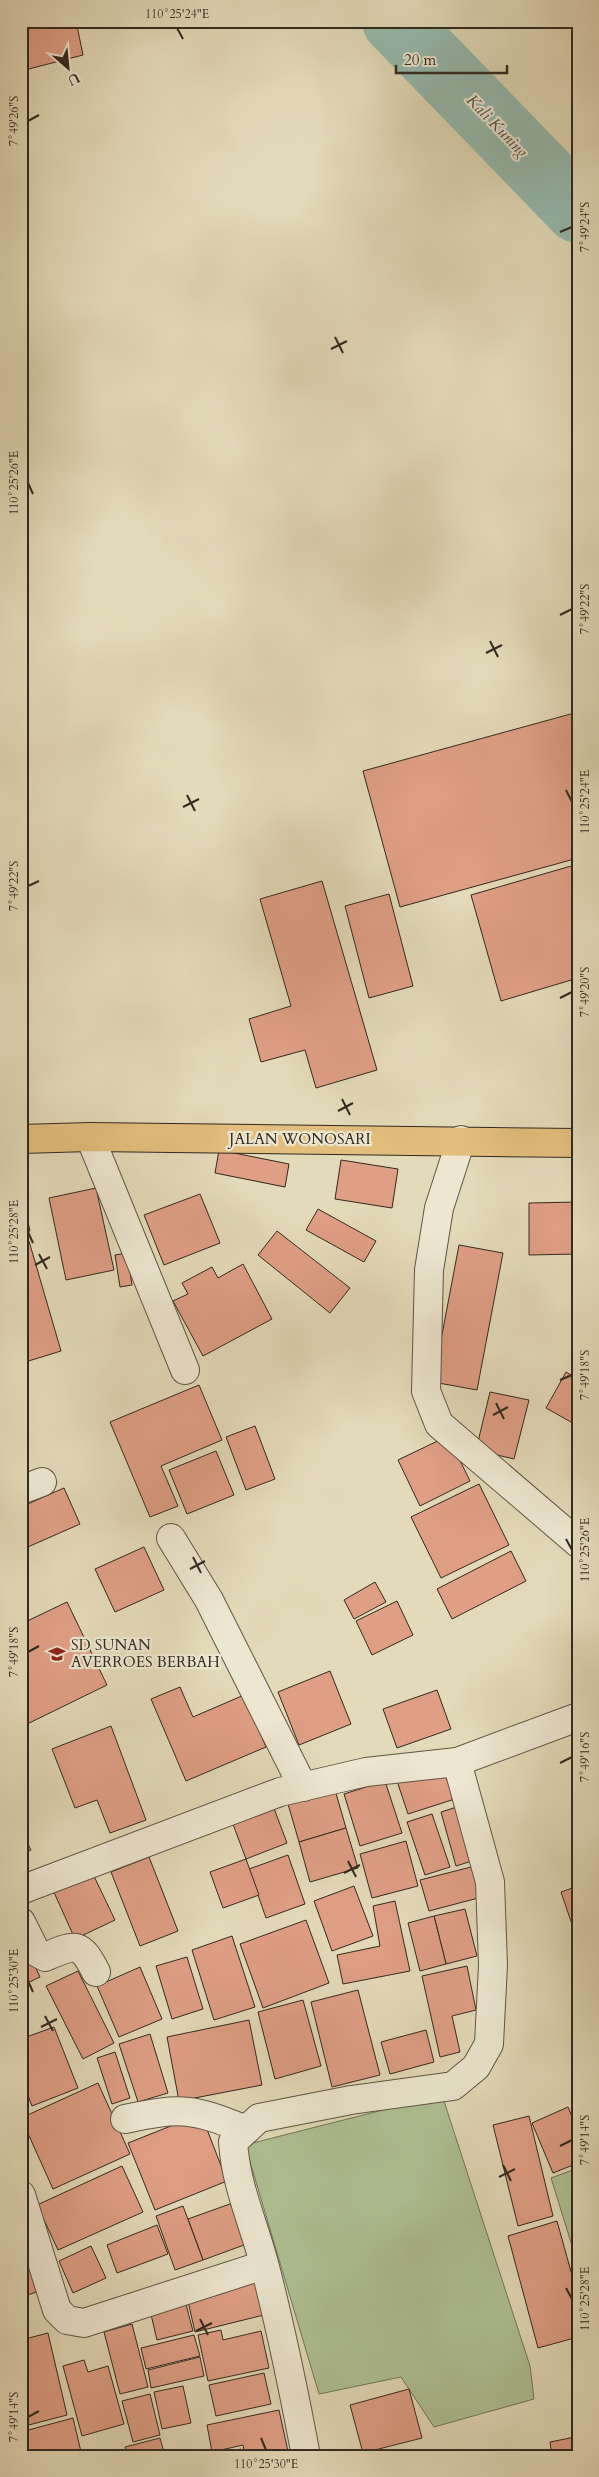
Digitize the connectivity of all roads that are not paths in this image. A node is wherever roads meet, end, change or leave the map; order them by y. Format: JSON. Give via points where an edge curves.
{"nodes":[{"id":1,"x":90,"y":1137,"type":"junction"},
{"id":2,"x":21,"y":1139,"type":"edge"},
{"id":3,"x":461,"y":1140,"type":"junction"},
{"id":4,"x":578,"y":1143,"type":"edge"},
{"id":5,"x":185,"y":1370,"type":"dead end"},
{"id":6,"x":171,"y":1538,"type":"dead end"},
{"id":7,"x":578,"y":1543,"type":"edge"},
{"id":8,"x":578,"y":1717,"type":"edge"},
{"id":9,"x":457,"y":1762,"type":"junction"},
{"id":10,"x":303,"y":1787,"type":"junction"},
{"id":11,"x":21,"y":1890,"type":"edge"},
{"id":12,"x":21,"y":1922,"type":"edge"},
{"id":13,"x":96,"y":1972,"type":"dead end"},
{"id":14,"x":125,"y":2119,"type":"dead end"},
{"id":15,"x":246,"y":2130,"type":"junction"},
{"id":16,"x":21,"y":2195,"type":"edge"},
{"id":17,"x":264,"y":2264,"type":"junction"},
{"id":18,"x":306,"y":2456,"type":"edge"}],
"edges":[{"from":1,"to":2,"type":"highway","name":"JALAN WONOSARI"},
{"from":1,"to":3,"type":"highway","name":"JALAN WONOSARI"},
{"from":1,"to":5,"type":"street"},
{"from":3,"to":4,"type":"highway","name":"JALAN WONOSARI"},
{"from":3,"to":7,"type":"street","via":[[439,1208],[429,1270],[426,1391],[439,1424]]},
{"from":6,"to":10,"type":"street","via":[[208,1600]]},
{"from":8,"to":9,"type":"street"},
{"from":9,"to":10,"type":"street","via":[[366,1772]]},
{"from":9,"to":15,"type":"street","via":[[490,1882],[493,1965],[489,2044],[476,2067],[453,2086],[351,2100],[259,2118]]},
{"from":10,"to":11,"type":"street","via":[[200,1820]]},
{"from":12,"to":13,"type":"street","via":[[36,1952],[45,1956],[67,1948],[81,1949],[86,1952]]},
{"from":14,"to":15,"type":"street","via":[[177,2110],[196,2112]]},
{"from":15,"to":17,"type":"street","via":[[233,2142],[235,2170]]},
{"from":16,"to":17,"type":"street","via":[[57,2310],[67,2320],[84,2323]]},
{"from":17,"to":18,"type":"street"}]}
